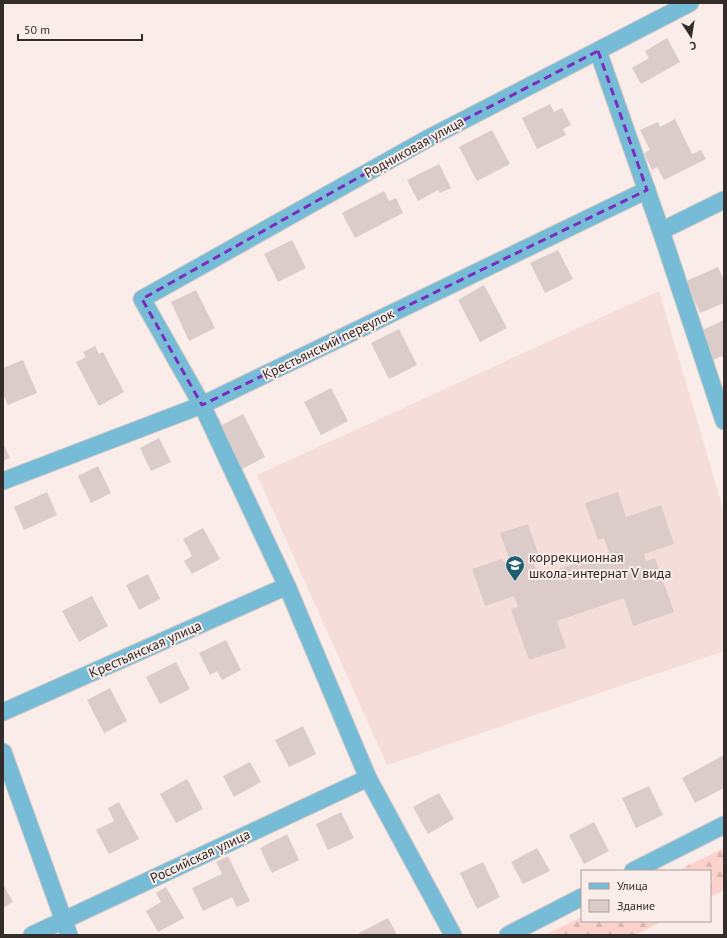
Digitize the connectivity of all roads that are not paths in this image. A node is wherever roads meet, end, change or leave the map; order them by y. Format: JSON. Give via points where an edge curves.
{"nodes":[{"id":1,"x":690,"y":3,"type":"edge"},
{"id":2,"x":598,"y":51,"type":"junction"},
{"id":3,"x":646,"y":190,"type":"junction"},
{"id":4,"x":724,"y":200,"type":"edge"},
{"id":5,"x":661,"y":230,"type":"junction"},
{"id":6,"x":202,"y":405,"type":"junction"},
{"id":7,"x":724,"y":421,"type":"edge"},
{"id":8,"x":3,"y":482,"type":"edge"},
{"id":9,"x":287,"y":586,"type":"junction"},
{"id":10,"x":3,"y":712,"type":"edge"},
{"id":11,"x":3,"y":752,"type":"edge"},
{"id":12,"x":368,"y":778,"type":"junction"},
{"id":13,"x":724,"y":825,"type":"edge"},
{"id":14,"x":635,"y":870,"type":"edge"},
{"id":15,"x":581,"y":898,"type":"edge"},
{"id":16,"x":64,"y":919,"type":"junction"},
{"id":17,"x":32,"y":935,"type":"edge"},
{"id":18,"x":69,"y":935,"type":"edge"},
{"id":19,"x":453,"y":935,"type":"edge"},
{"id":20,"x":508,"y":935,"type":"edge"}],
"edges":[{"from":1,"to":2,"type":"street","name":"Родниковая улица"},
{"from":2,"to":3,"type":"street"},
{"from":2,"to":6,"type":"street","name":"Родниковая улица","via":[[427,139],[142,299]]},
{"from":3,"to":5,"type":"street"},
{"from":3,"to":6,"type":"street","name":"Крестьянский переулок"},
{"from":4,"to":5,"type":"street"},
{"from":5,"to":7,"type":"street"},
{"from":6,"to":8,"type":"street","name":"Крестьянский переулок"},
{"from":6,"to":9,"type":"street"},
{"from":9,"to":10,"type":"street","name":"Крестьянская улица"},
{"from":9,"to":12,"type":"street"},
{"from":11,"to":16,"type":"street"},
{"from":12,"to":16,"type":"street","name":"Российская улица"},
{"from":12,"to":19,"type":"street"},
{"from":13,"to":14,"type":"street"},
{"from":15,"to":20,"type":"street"},
{"from":16,"to":17,"type":"street","name":"Российская улица"},
{"from":16,"to":18,"type":"street"}]}
